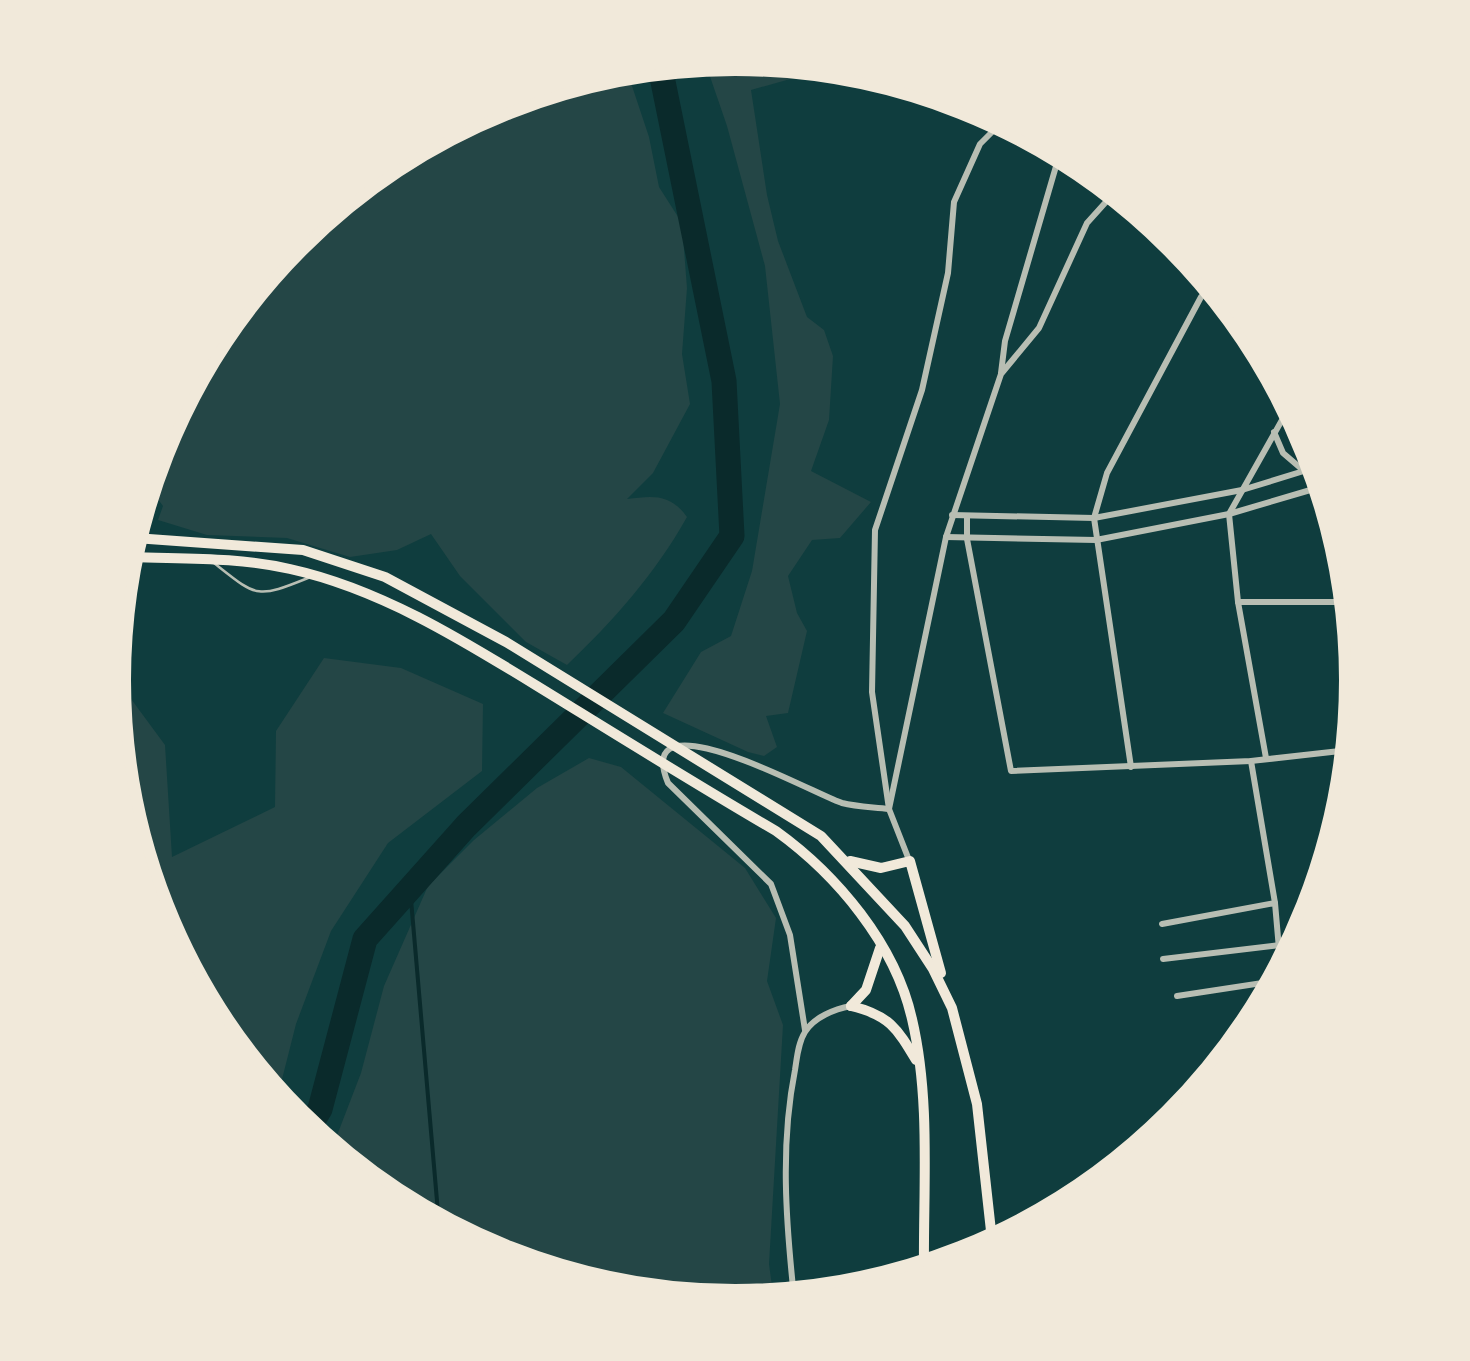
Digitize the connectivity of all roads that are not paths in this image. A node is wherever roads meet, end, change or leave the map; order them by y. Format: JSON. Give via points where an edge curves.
{"nodes":[{"id":1,"x":995,"y":129,"type":"edge"},
{"id":2,"x":1057,"y":163,"type":"edge"},
{"id":3,"x":1109,"y":198,"type":"edge"},
{"id":4,"x":1206,"y":292,"type":"edge"},
{"id":5,"x":1001,"y":374,"type":"junction"},
{"id":6,"x":1285,"y":414,"type":"edge"},
{"id":7,"x":1274,"y":432,"type":"junction"},
{"id":8,"x":1305,"y":471,"type":"joint"},
{"id":9,"x":1315,"y":489,"type":"edge"},
{"id":10,"x":1242,"y":490,"type":"junction"},
{"id":11,"x":1230,"y":514,"type":"junction"},
{"id":12,"x":952,"y":515,"type":"junction"},
{"id":13,"x":967,"y":516,"type":"junction"},
{"id":14,"x":1094,"y":518,"type":"junction"},
{"id":15,"x":946,"y":537,"type":"junction"},
{"id":16,"x":141,"y":538,"type":"edge"},
{"id":17,"x":967,"y":538,"type":"junction"},
{"id":18,"x":1096,"y":540,"type":"junction"},
{"id":19,"x":137,"y":557,"type":"edge"},
{"id":20,"x":208,"y":560,"type":"junction"},
{"id":21,"x":316,"y":576,"type":"junction"},
{"id":22,"x":1238,"y":602,"type":"junction"},
{"id":23,"x":1340,"y":602,"type":"edge"},
{"id":24,"x":1341,"y":751,"type":"edge"},
{"id":25,"x":1266,"y":758,"type":"junction"},
{"id":26,"x":1251,"y":761,"type":"junction"},
{"id":27,"x":1131,"y":767,"type":"junction"},
{"id":28,"x":889,"y":810,"type":"junction"},
{"id":29,"x":847,"y":860,"type":"junction"},
{"id":30,"x":910,"y":861,"type":"junction"},
{"id":31,"x":1275,"y":904,"type":"junction"},
{"id":32,"x":1162,"y":924,"type":"dead end"},
{"id":33,"x":1280,"y":945,"type":"junction"},
{"id":34,"x":881,"y":947,"type":"junction"},
{"id":35,"x":1280,"y":956,"type":"edge"},
{"id":36,"x":1163,"y":958,"type":"dead end"},
{"id":37,"x":1266,"y":982,"type":"edge"},
{"id":38,"x":1177,"y":996,"type":"dead end"},
{"id":39,"x":851,"y":1006,"type":"junction"},
{"id":40,"x":952,"y":1008,"type":"junction"},
{"id":41,"x":806,"y":1030,"type":"junction"},
{"id":42,"x":919,"y":1065,"type":"junction"},
{"id":43,"x":991,"y":1234,"type":"edge"},
{"id":44,"x":924,"y":1261,"type":"edge"},
{"id":45,"x":793,"y":1288,"type":"edge"}],
"edges":[{"from":1,"to":28,"type":"street","via":[[980,144],[954,202],[948,273],[922,390],[875,530],[872,692]]},
{"from":2,"to":5,"type":"street"},
{"from":3,"to":5,"type":"street","via":[[1087,223],[1039,328]]},
{"from":4,"to":14,"type":"street","via":[[1107,473]]},
{"from":5,"to":12,"type":"street"},
{"from":6,"to":7,"type":"street"},
{"from":7,"to":8,"type":"street","via":[[1283,453]]},
{"from":7,"to":10,"type":"street"},
{"from":8,"to":10,"type":"street"},
{"from":9,"to":11,"type":"street"},
{"from":10,"to":11,"type":"street"},
{"from":10,"to":14,"type":"street"},
{"from":11,"to":18,"type":"street"},
{"from":11,"to":22,"type":"street"},
{"from":12,"to":13,"type":"street"},
{"from":12,"to":15,"type":"street"},
{"from":13,"to":14,"type":"street"},
{"from":13,"to":17,"type":"street"},
{"from":14,"to":18,"type":"street"},
{"from":15,"to":17,"type":"street"},
{"from":15,"to":28,"type":"street"},
{"from":16,"to":29,"type":"highway","via":[[303,550],[385,577],[506,642],[821,836]]},
{"from":17,"to":18,"type":"street"},
{"from":17,"to":27,"type":"street","via":[[1011,771]]},
{"from":18,"to":27,"type":"street"},
{"from":19,"to":20,"type":"highway"},
{"from":20,"to":21,"type":"highway"},
{"from":20,"to":21,"type":"lane","via":[[250,592],[270,593]]},
{"from":21,"to":34,"type":"highway","via":[[430,623],[776,830],[836,884]]},
{"from":22,"to":23,"type":"street"},
{"from":22,"to":25,"type":"street"},
{"from":24,"to":25,"type":"street"},
{"from":25,"to":26,"type":"street"},
{"from":26,"to":27,"type":"street"},
{"from":26,"to":31,"type":"street"},
{"from":28,"to":30,"type":"street"},
{"from":28,"to":41,"type":"street","via":[[843,803],[710,746],[681,742],[665,756],[668,782],[771,884],[790,935]]},
{"from":29,"to":30,"type":"highway","via":[[881,868]]},
{"from":29,"to":40,"type":"highway","via":[[905,926]]},
{"from":30,"to":40,"type":"highway"},
{"from":31,"to":32,"type":"street"},
{"from":31,"to":33,"type":"street"},
{"from":33,"to":35,"type":"street"},
{"from":33,"to":36,"type":"street"},
{"from":34,"to":39,"type":"highway","via":[[866,990]]},
{"from":34,"to":42,"type":"highway","via":[[912,1018]]},
{"from":37,"to":38,"type":"street"},
{"from":39,"to":41,"type":"street","via":[[834,1009]]},
{"from":39,"to":42,"type":"highway","via":[[886,1018]]},
{"from":40,"to":43,"type":"highway","via":[[977,1104]]},
{"from":41,"to":45,"type":"street","via":[[786,1115]]},
{"from":42,"to":44,"type":"highway"}]}
